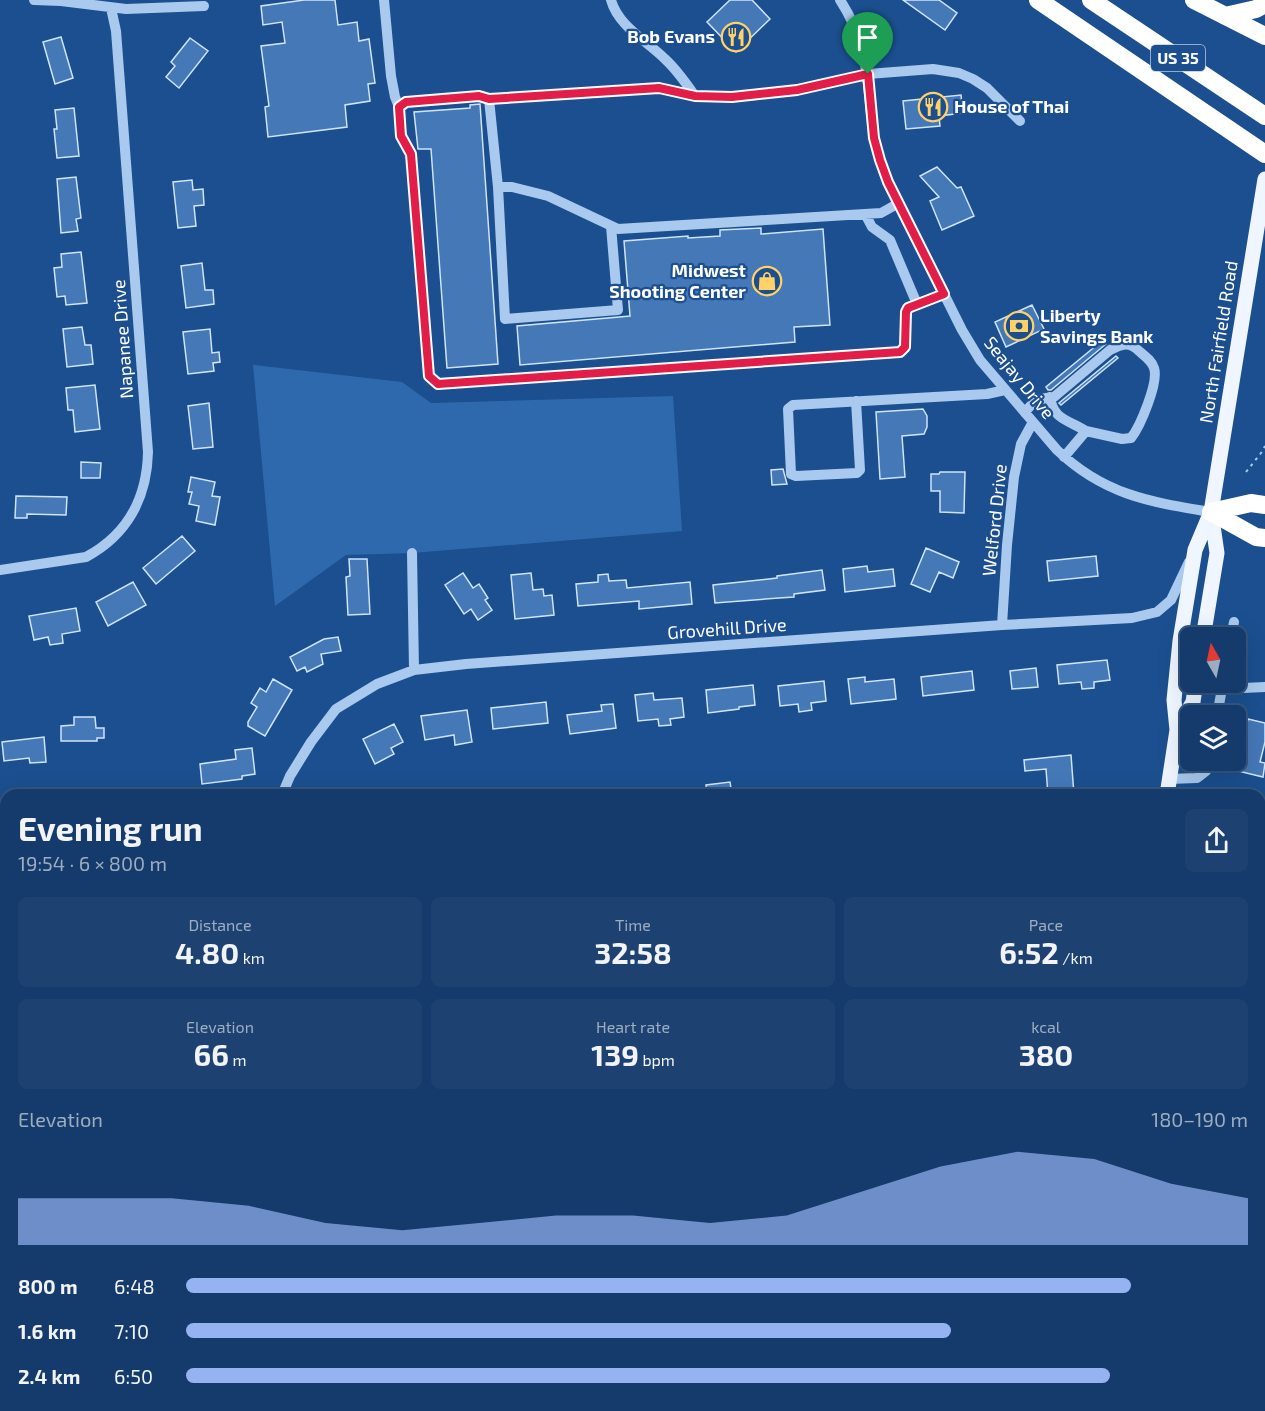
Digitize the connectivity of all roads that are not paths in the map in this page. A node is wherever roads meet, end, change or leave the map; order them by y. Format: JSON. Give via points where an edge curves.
{"nodes":[{"id":1,"x":34,"y":0,"type":"edge"},
{"id":2,"x":384,"y":0,"type":"edge"},
{"id":3,"x":611,"y":0,"type":"edge"},
{"id":4,"x":840,"y":0,"type":"edge"},
{"id":5,"x":1038,"y":0,"type":"edge"},
{"id":6,"x":1091,"y":0,"type":"edge"},
{"id":7,"x":1194,"y":0,"type":"edge"},
{"id":8,"x":1265,"y":3,"type":"edge"},
{"id":9,"x":204,"y":6,"type":"dead end"},
{"id":10,"x":111,"y":8,"type":"junction"},
{"id":11,"x":1225,"y":16,"type":"junction"},
{"id":12,"x":1265,"y":36,"type":"edge"},
{"id":13,"x":868,"y":74,"type":"junction"},
{"id":14,"x":695,"y":96,"type":"junction"},
{"id":15,"x":489,"y":99,"type":"junction"},
{"id":16,"x":399,"y":107,"type":"junction"},
{"id":17,"x":1265,"y":116,"type":"edge"},
{"id":18,"x":1020,"y":122,"type":"dead end"},
{"id":19,"x":1225,"y":128,"type":"junction"},
{"id":20,"x":1265,"y":154,"type":"edge"},
{"id":21,"x":1265,"y":161,"type":"edge"},
{"id":22,"x":1265,"y":179,"type":"edge"},
{"id":23,"x":498,"y":187,"type":"junction"},
{"id":24,"x":899,"y":203,"type":"junction"},
{"id":25,"x":865,"y":214,"type":"junction"},
{"id":26,"x":611,"y":226,"type":"junction"},
{"id":27,"x":944,"y":294,"type":"junction"},
{"id":28,"x":917,"y":304,"type":"junction"},
{"id":29,"x":1005,"y":390,"type":"junction"},
{"id":30,"x":1050,"y":397,"type":"junction"},
{"id":31,"x":856,"y":401,"type":"junction"},
{"id":32,"x":1025,"y":413,"type":"junction"},
{"id":33,"x":1033,"y":422,"type":"junction"},
{"id":34,"x":1086,"y":431,"type":"junction"},
{"id":35,"x":1064,"y":457,"type":"junction"},
{"id":36,"x":1265,"y":505,"type":"edge"},
{"id":37,"x":1211,"y":512,"type":"junction"},
{"id":38,"x":1265,"y":538,"type":"edge"},
{"id":39,"x":1195,"y":550,"type":"junction"},
{"id":40,"x":412,"y":553,"type":"dead end"},
{"id":41,"x":0,"y":570,"type":"edge"},
{"id":42,"x":1234,"y":621,"type":"dead end"},
{"id":43,"x":1002,"y":625,"type":"junction"},
{"id":44,"x":1205,"y":627,"type":"edge"},
{"id":45,"x":1233,"y":627,"type":"edge"},
{"id":46,"x":414,"y":670,"type":"junction"},
{"id":47,"x":1246,"y":687,"type":"edge"},
{"id":48,"x":1265,"y":687,"type":"edge"},
{"id":49,"x":1194,"y":693,"type":"edge"},
{"id":50,"x":1177,"y":730,"type":"junction"},
{"id":51,"x":1206,"y":771,"type":"edge"},
{"id":52,"x":1169,"y":779,"type":"junction"},
{"id":53,"x":285,"y":789,"type":"edge"},
{"id":54,"x":1168,"y":789,"type":"edge"}],
"edges":[{"from":1,"to":10,"type":"street"},
{"from":2,"to":16,"type":"street","via":[[391,76]]},
{"from":3,"to":14,"type":"street","via":[[622,20],[680,74]]},
{"from":4,"to":13,"type":"street","name":"Seajay Drive","via":[[856,29]]},
{"from":5,"to":19,"type":"highway","number":"US 35"},
{"from":6,"to":17,"type":"highway","number":"US 35"},
{"from":7,"to":11,"type":"highway"},
{"from":8,"to":11,"type":"highway","via":[[1257,9]]},
{"from":9,"to":10,"type":"street"},
{"from":10,"to":41,"type":"street","name":"Napanee Drive","via":[[116,31],[148,452],[144,488],[127,523],[94,553]]},
{"from":11,"to":12,"type":"highway"},
{"from":13,"to":14,"type":"street","via":[[797,90],[732,97]]},
{"from":13,"to":18,"type":"street","via":[[933,69],[959,74],[987,88]]},
{"from":13,"to":24,"type":"street","name":"Seajay Drive","via":[[874,138]]},
{"from":14,"to":15,"type":"street","via":[[659,88]]},
{"from":15,"to":16,"type":"street","via":[[479,96],[416,101]]},
{"from":15,"to":23,"type":"street"},
{"from":16,"to":28,"type":"street","via":[[401,136],[411,154],[429,376],[438,384],[900,352],[905,347],[906,312]]},
{"from":19,"to":20,"type":"highway","number":"US 35"},
{"from":19,"to":21,"type":"highway"},
{"from":22,"to":37,"type":"main road","name":"North Fairfield Road"},
{"from":23,"to":26,"type":"street","via":[[548,196]]},
{"from":23,"to":26,"type":"street","via":[[505,319],[618,310]]},
{"from":24,"to":25,"type":"street","via":[[881,213]]},
{"from":24,"to":27,"type":"street","name":"Seajay Drive"},
{"from":25,"to":26,"type":"street","via":[[618,229]]},
{"from":25,"to":28,"type":"street","via":[[872,227],[890,240]]},
{"from":27,"to":28,"type":"street"},
{"from":27,"to":29,"type":"street","name":"Seajay Drive","via":[[980,360]]},
{"from":29,"to":31,"type":"street"},
{"from":29,"to":32,"type":"street","name":"Seajay Drive"},
{"from":30,"to":32,"type":"street","via":[[1034,402]]},
{"from":30,"to":34,"type":"street","via":[[1051,408],[1057,415]]},
{"from":30,"to":34,"type":"street","via":[[1110,350],[1134,345],[1155,371],[1143,419],[1131,438]]},
{"from":31,"to":31,"type":"street","via":[[793,405],[788,410],[791,474],[860,470]]},
{"from":32,"to":33,"type":"street","name":"Seajay Drive"},
{"from":33,"to":35,"type":"street","name":"Seajay Drive"},
{"from":33,"to":43,"type":"street","name":"Welford Drive","via":[[1021,444],[1014,477]]},
{"from":34,"to":35,"type":"street"},
{"from":35,"to":37,"type":"street","name":"Seajay Drive","via":[[1112,489]]},
{"from":36,"to":37,"type":"highway","via":[[1251,503]]},
{"from":37,"to":38,"type":"highway","via":[[1256,537]]},
{"from":37,"to":39,"type":"main road","name":"North Fairfield Road"},
{"from":37,"to":44,"type":"main road","name":"North Fairfield Road","via":[[1217,554]]},
{"from":39,"to":43,"type":"street","name":"Grovehill Drive","via":[[1171,600],[1157,612],[1132,618]]},
{"from":39,"to":50,"type":"main road","name":"North Fairfield Road","via":[[1173,700]]},
{"from":40,"to":46,"type":"street"},
{"from":42,"to":45,"type":"street"},
{"from":43,"to":46,"type":"street","name":"Grovehill Drive"},
{"from":46,"to":53,"type":"street","name":"Grovehill Drive","via":[[377,684],[336,709],[311,742]]},
{"from":47,"to":48,"type":"street"},
{"from":49,"to":50,"type":"main road","name":"North Fairfield Road"},
{"from":50,"to":52,"type":"main road","name":"North Fairfield Road"},
{"from":51,"to":52,"type":"street","via":[[1197,778]]},
{"from":52,"to":54,"type":"main road","name":"North Fairfield Road"}]}
